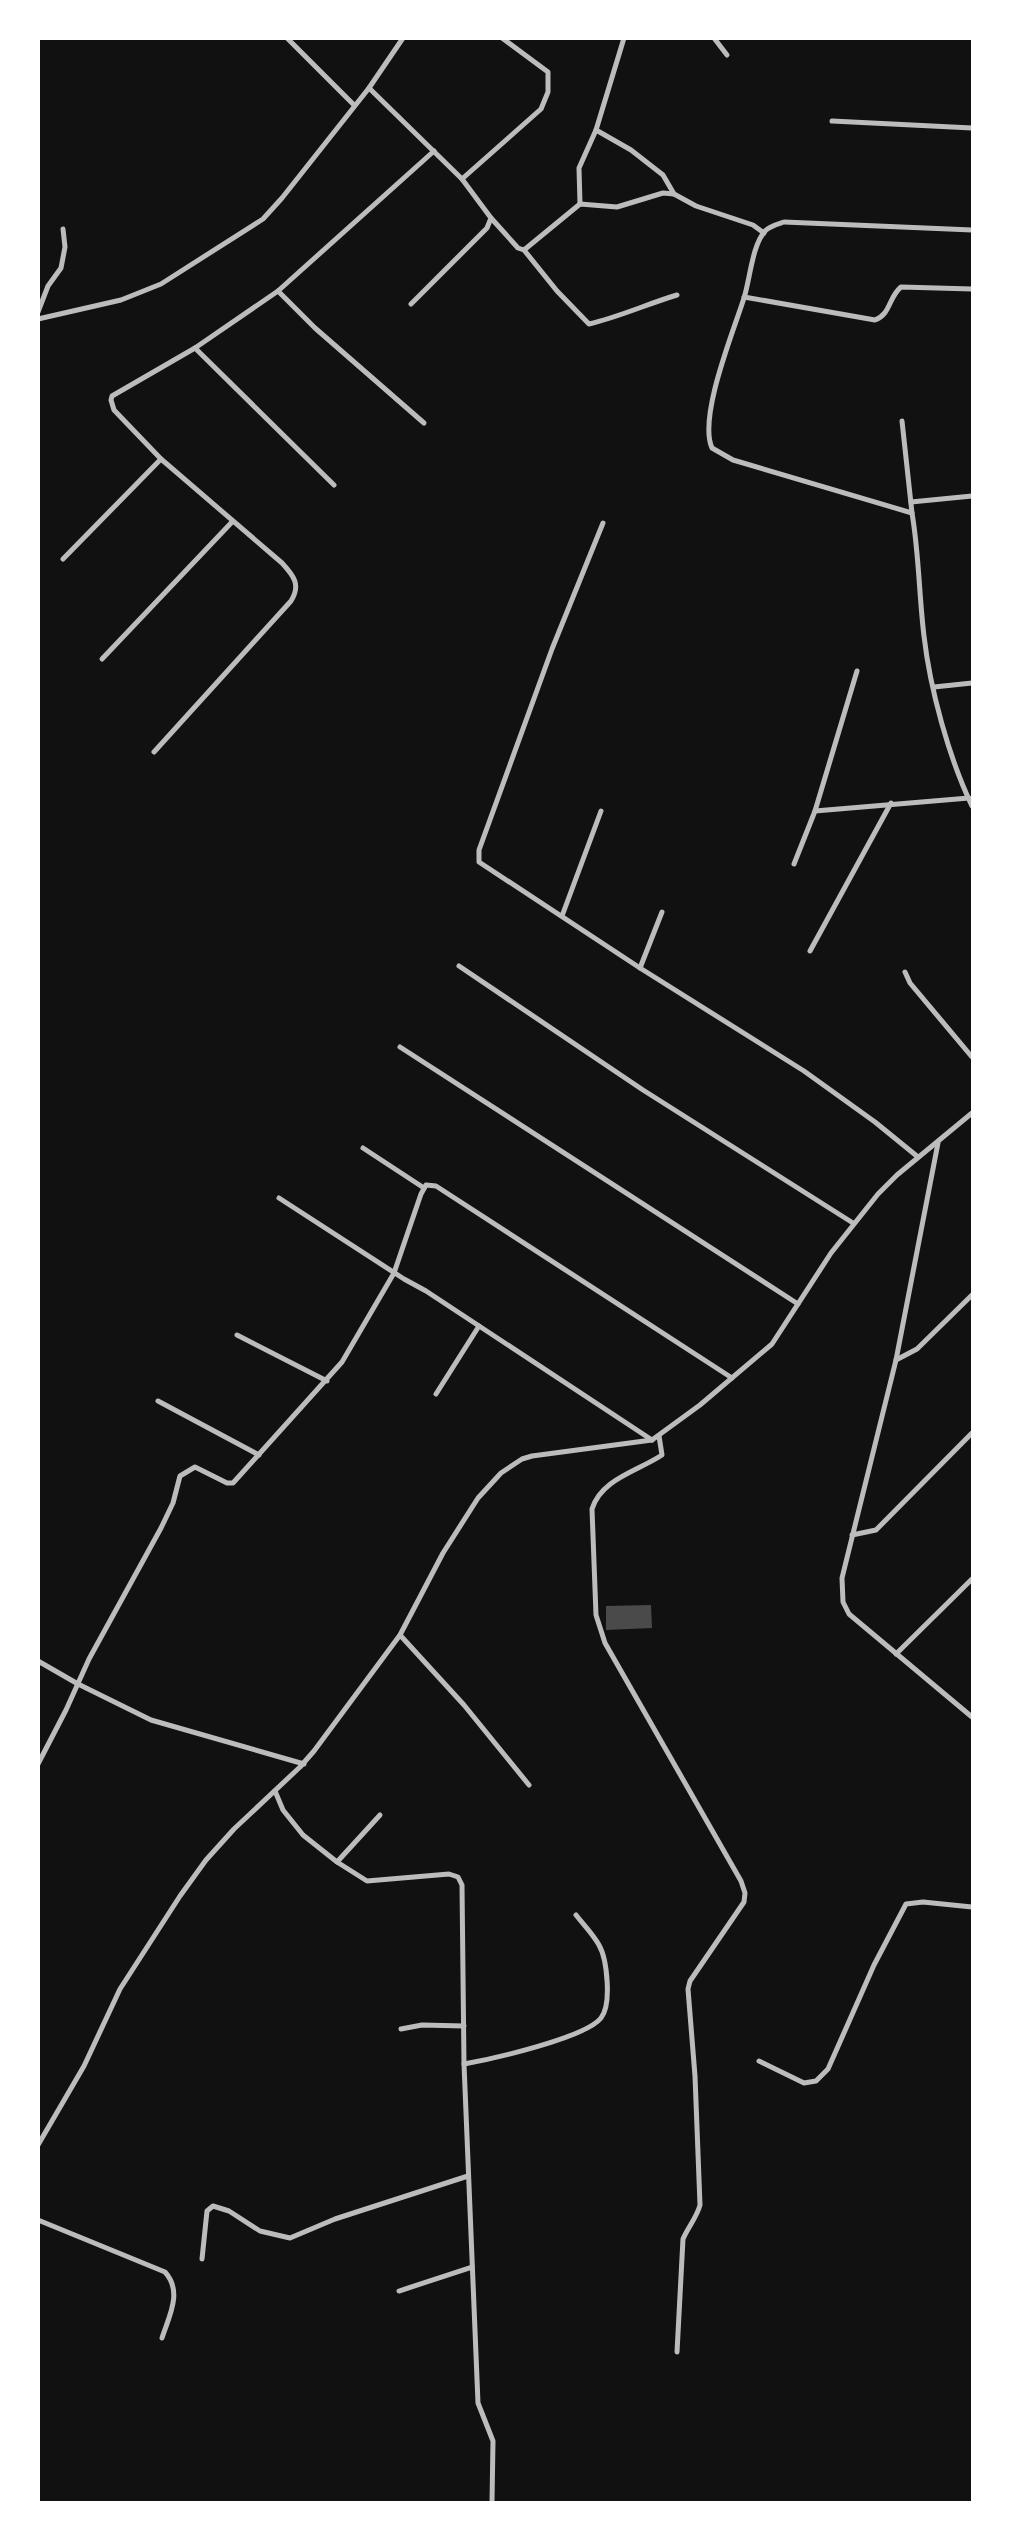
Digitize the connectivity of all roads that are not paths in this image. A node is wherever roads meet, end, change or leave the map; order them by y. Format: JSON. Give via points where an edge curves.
{"nodes":[{"id":1,"x":286,"y":38,"type":"edge"},
{"id":2,"x":403,"y":38,"type":"edge"},
{"id":3,"x":502,"y":38,"type":"edge"},
{"id":4,"x":624,"y":38,"type":"edge"},
{"id":5,"x":714,"y":38,"type":"edge"},
{"id":6,"x":727,"y":55,"type":"dead end"},
{"id":7,"x":369,"y":88,"type":"junction"},
{"id":8,"x":354,"y":105,"type":"junction"},
{"id":9,"x":832,"y":121,"type":"dead end"},
{"id":10,"x":972,"y":128,"type":"edge"},
{"id":11,"x":596,"y":130,"type":"junction"},
{"id":12,"x":434,"y":151,"type":"junction"},
{"id":13,"x":462,"y":179,"type":"junction"},
{"id":14,"x":674,"y":194,"type":"junction"},
{"id":15,"x":580,"y":204,"type":"junction"},
{"id":16,"x":491,"y":218,"type":"junction"},
{"id":17,"x":63,"y":229,"type":"dead end"},
{"id":18,"x":972,"y":230,"type":"edge"},
{"id":19,"x":764,"y":233,"type":"junction"},
{"id":20,"x":524,"y":250,"type":"junction"},
{"id":21,"x":972,"y":289,"type":"edge"},
{"id":22,"x":278,"y":291,"type":"junction"},
{"id":23,"x":677,"y":295,"type":"dead end"},
{"id":24,"x":744,"y":297,"type":"junction"},
{"id":25,"x":411,"y":304,"type":"dead end"},
{"id":26,"x":38,"y":312,"type":"edge"},
{"id":27,"x":38,"y":319,"type":"edge"},
{"id":28,"x":195,"y":348,"type":"junction"},
{"id":29,"x":902,"y":421,"type":"dead end"},
{"id":30,"x":424,"y":422,"type":"dead end"},
{"id":31,"x":161,"y":459,"type":"junction"},
{"id":32,"x":334,"y":485,"type":"dead end"},
{"id":33,"x":972,"y":496,"type":"edge"},
{"id":34,"x":911,"y":502,"type":"junction"},
{"id":35,"x":912,"y":513,"type":"junction"},
{"id":36,"x":232,"y":522,"type":"junction"},
{"id":37,"x":603,"y":523,"type":"dead end"},
{"id":38,"x":63,"y":559,"type":"dead end"},
{"id":39,"x":102,"y":659,"type":"dead end"},
{"id":40,"x":857,"y":671,"type":"dead end"},
{"id":41,"x":972,"y":683,"type":"edge"},
{"id":42,"x":934,"y":687,"type":"junction"},
{"id":43,"x":154,"y":752,"type":"dead end"},
{"id":44,"x":969,"y":798,"type":"junction"},
{"id":45,"x":891,"y":803,"type":"junction"},
{"id":46,"x":972,"y":806,"type":"edge"},
{"id":47,"x":601,"y":811,"type":"dead end"},
{"id":48,"x":815,"y":811,"type":"junction"},
{"id":49,"x":794,"y":864,"type":"dead end"},
{"id":50,"x":662,"y":912,"type":"dead end"},
{"id":51,"x":562,"y":916,"type":"junction"},
{"id":52,"x":810,"y":951,"type":"dead end"},
{"id":53,"x":459,"y":966,"type":"dead end"},
{"id":54,"x":640,"y":968,"type":"junction"},
{"id":55,"x":905,"y":972,"type":"dead end"},
{"id":56,"x":400,"y":1047,"type":"dead end"},
{"id":57,"x":972,"y":1057,"type":"edge"},
{"id":58,"x":972,"y":1113,"type":"edge"},
{"id":59,"x":939,"y":1141,"type":"junction"},
{"id":60,"x":363,"y":1148,"type":"dead end"},
{"id":61,"x":918,"y":1157,"type":"junction"},
{"id":62,"x":424,"y":1188,"type":"junction"},
{"id":63,"x":279,"y":1198,"type":"dead end"},
{"id":64,"x":853,"y":1223,"type":"junction"},
{"id":65,"x":394,"y":1273,"type":"junction"},
{"id":66,"x":972,"y":1295,"type":"edge"},
{"id":67,"x":798,"y":1304,"type":"junction"},
{"id":68,"x":479,"y":1326,"type":"junction"},
{"id":69,"x":237,"y":1335,"type":"dead end"},
{"id":70,"x":896,"y":1360,"type":"junction"},
{"id":71,"x":732,"y":1378,"type":"junction"},
{"id":72,"x":327,"y":1381,"type":"junction"},
{"id":73,"x":436,"y":1394,"type":"dead end"},
{"id":74,"x":158,"y":1401,"type":"dead end"},
{"id":75,"x":972,"y":1433,"type":"edge"},
{"id":76,"x":659,"y":1436,"type":"junction"},
{"id":77,"x":652,"y":1440,"type":"junction"},
{"id":78,"x":259,"y":1455,"type":"junction"},
{"id":79,"x":852,"y":1535,"type":"junction"},
{"id":80,"x":972,"y":1579,"type":"edge"},
{"id":81,"x":400,"y":1635,"type":"junction"},
{"id":82,"x":896,"y":1654,"type":"junction"},
{"id":83,"x":38,"y":1661,"type":"edge"},
{"id":84,"x":78,"y":1684,"type":"junction"},
{"id":85,"x":972,"y":1717,"type":"edge"},
{"id":86,"x":304,"y":1763,"type":"junction"},
{"id":87,"x":38,"y":1764,"type":"edge"},
{"id":88,"x":529,"y":1785,"type":"dead end"},
{"id":89,"x":275,"y":1791,"type":"junction"},
{"id":90,"x":380,"y":1815,"type":"dead end"},
{"id":91,"x":337,"y":1862,"type":"junction"},
{"id":92,"x":972,"y":1907,"type":"edge"},
{"id":93,"x":576,"y":1914,"type":"dead end"},
{"id":94,"x":464,"y":2026,"type":"junction"},
{"id":95,"x":401,"y":2029,"type":"dead end"},
{"id":96,"x":759,"y":2061,"type":"dead end"},
{"id":97,"x":464,"y":2064,"type":"junction"},
{"id":98,"x":38,"y":2145,"type":"edge"},
{"id":99,"x":468,"y":2176,"type":"junction"},
{"id":100,"x":38,"y":2220,"type":"edge"},
{"id":101,"x":202,"y":2259,"type":"dead end"},
{"id":102,"x":472,"y":2267,"type":"junction"},
{"id":103,"x":399,"y":2291,"type":"dead end"},
{"id":104,"x":162,"y":2338,"type":"dead end"},
{"id":105,"x":677,"y":2352,"type":"dead end"},
{"id":106,"x":492,"y":2502,"type":"edge"}],
"edges":[{"from":1,"to":8,"type":"street"},
{"from":2,"to":7,"type":"street"},
{"from":3,"to":13,"type":"street","via":[[548,72],[548,92],[541,109]]},
{"from":4,"to":11,"type":"street"},
{"from":5,"to":6,"type":"street"},
{"from":7,"to":8,"type":"street"},
{"from":7,"to":12,"type":"street"},
{"from":8,"to":27,"type":"street","via":[[282,198],[250,229],[148,290]]},
{"from":9,"to":10,"type":"street"},
{"from":11,"to":14,"type":"street","via":[[663,175]]},
{"from":11,"to":15,"type":"street","via":[[579,168]]},
{"from":12,"to":13,"type":"street"},
{"from":12,"to":22,"type":"street"},
{"from":13,"to":16,"type":"street"},
{"from":14,"to":15,"type":"street","via":[[617,207]]},
{"from":14,"to":19,"type":"street"},
{"from":15,"to":20,"type":"street"},
{"from":16,"to":20,"type":"street"},
{"from":16,"to":25,"type":"street","via":[[487,228]]},
{"from":17,"to":26,"type":"street","via":[[61,268]]},
{"from":18,"to":19,"type":"street","via":[[784,222]]},
{"from":19,"to":24,"type":"street"},
{"from":20,"to":23,"type":"street","via":[[589,324]]},
{"from":21,"to":24,"type":"street","via":[[901,287],[892,296],[888,311],[875,320]]},
{"from":22,"to":28,"type":"street"},
{"from":22,"to":30,"type":"street"},
{"from":24,"to":35,"type":"street","via":[[710,413],[712,448],[733,460]]},
{"from":28,"to":31,"type":"street","via":[[112,396],[114,410]]},
{"from":28,"to":32,"type":"street"},
{"from":29,"to":34,"type":"street"},
{"from":31,"to":36,"type":"street"},
{"from":31,"to":38,"type":"street"},
{"from":33,"to":34,"type":"street"},
{"from":34,"to":35,"type":"street"},
{"from":35,"to":42,"type":"street","via":[[924,639]]},
{"from":36,"to":39,"type":"street"},
{"from":36,"to":43,"type":"street","via":[[282,563],[297,583],[296,592]]},
{"from":37,"to":51,"type":"street","via":[[477,857],[484,868]]},
{"from":40,"to":48,"type":"street"},
{"from":41,"to":42,"type":"street"},
{"from":42,"to":44,"type":"street"},
{"from":44,"to":45,"type":"street"},
{"from":44,"to":46,"type":"street"},
{"from":45,"to":48,"type":"street"},
{"from":45,"to":52,"type":"street"},
{"from":47,"to":51,"type":"street"},
{"from":48,"to":49,"type":"street"},
{"from":50,"to":54,"type":"street"},
{"from":51,"to":54,"type":"street"},
{"from":53,"to":64,"type":"street"},
{"from":54,"to":61,"type":"street","via":[[804,1071]]},
{"from":55,"to":57,"type":"street"},
{"from":56,"to":67,"type":"street"},
{"from":58,"to":59,"type":"street"},
{"from":59,"to":61,"type":"street"},
{"from":59,"to":70,"type":"street"},
{"from":60,"to":62,"type":"street"},
{"from":61,"to":64,"type":"street"},
{"from":62,"to":65,"type":"street"},
{"from":62,"to":71,"type":"street","via":[[436,1186]]},
{"from":63,"to":65,"type":"street"},
{"from":64,"to":67,"type":"street"},
{"from":65,"to":68,"type":"street"},
{"from":65,"to":72,"type":"street"},
{"from":66,"to":70,"type":"street","via":[[917,1349]]},
{"from":67,"to":71,"type":"street","via":[[772,1344]]},
{"from":68,"to":73,"type":"street"},
{"from":68,"to":77,"type":"street"},
{"from":69,"to":72,"type":"street"},
{"from":70,"to":79,"type":"street"},
{"from":71,"to":76,"type":"street"},
{"from":72,"to":78,"type":"street"},
{"from":74,"to":78,"type":"street"},
{"from":75,"to":79,"type":"street","via":[[876,1530]]},
{"from":76,"to":77,"type":"street"},
{"from":76,"to":105,"type":"street","via":[[662,1455],[606,1485],[596,1496],[592,1508],[596,1615],[605,1643],[745,1892],[744,1902],[688,1989],[700,2205],[683,2239]]},
{"from":77,"to":81,"type":"street","via":[[532,1456],[501,1473],[461,1523]]},
{"from":78,"to":84,"type":"street","via":[[233,1483],[195,1467],[180,1476],[161,1528]]},
{"from":79,"to":82,"type":"street","via":[[842,1578],[843,1602],[849,1614]]},
{"from":80,"to":82,"type":"street"},
{"from":81,"to":86,"type":"street"},
{"from":81,"to":88,"type":"street"},
{"from":82,"to":85,"type":"street"},
{"from":83,"to":84,"type":"street"},
{"from":84,"to":86,"type":"street","via":[[151,1720]]},
{"from":84,"to":87,"type":"street"},
{"from":86,"to":89,"type":"street"},
{"from":89,"to":91,"type":"street","via":[[292,1823]]},
{"from":89,"to":98,"type":"street","via":[[234,1829],[180,1896],[120,1989]]},
{"from":90,"to":91,"type":"street"},
{"from":91,"to":94,"type":"street","via":[[371,1882],[449,1874],[461,1880]]},
{"from":92,"to":96,"type":"street","via":[[906,1904],[828,2069],[816,2081],[804,2083]]},
{"from":93,"to":97,"type":"street","via":[[605,1959],[602,2017],[559,2038]]},
{"from":94,"to":95,"type":"street"},
{"from":94,"to":97,"type":"street"},
{"from":97,"to":99,"type":"street"},
{"from":99,"to":101,"type":"street","via":[[290,2238],[261,2231],[212,2206],[207,2211]]},
{"from":99,"to":102,"type":"street"},
{"from":100,"to":104,"type":"street","via":[[165,2272],[173,2280],[174,2305]]},
{"from":102,"to":103,"type":"street"},
{"from":102,"to":106,"type":"street","via":[[478,2403],[493,2441]]}]}
